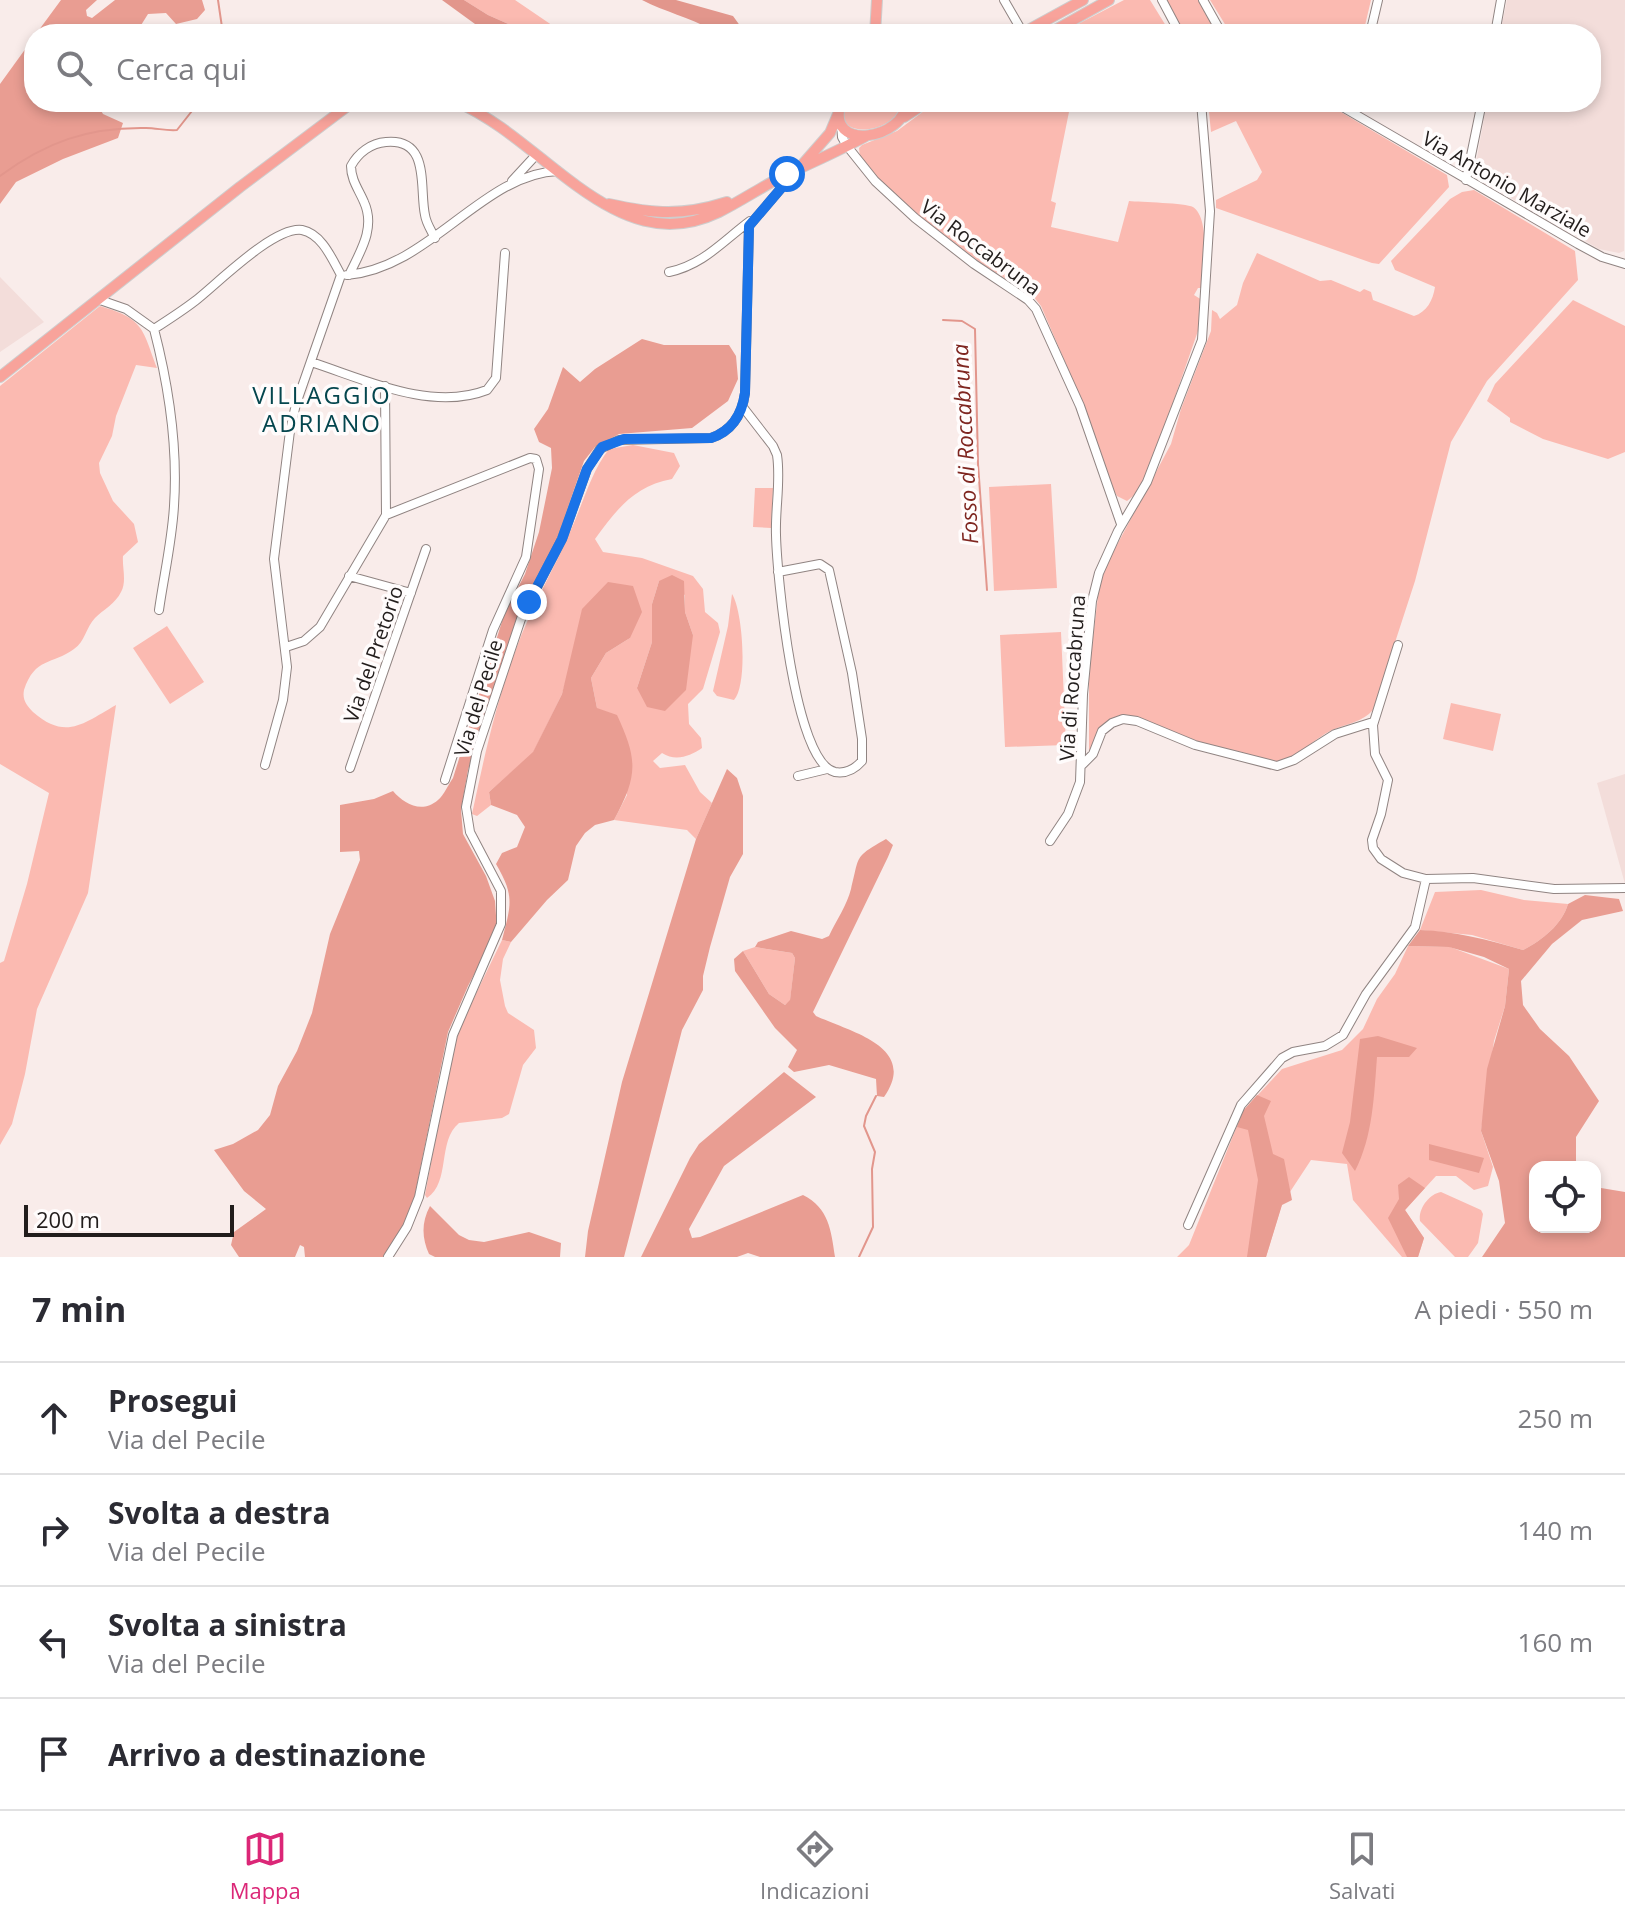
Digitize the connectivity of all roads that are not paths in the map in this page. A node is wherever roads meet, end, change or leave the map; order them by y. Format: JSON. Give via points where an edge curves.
{"nodes":[{"id":1,"x":877,"y":0,"type":"edge"},
{"id":2,"x":1004,"y":0,"type":"edge"},
{"id":3,"x":1083,"y":0,"type":"edge"},
{"id":4,"x":1109,"y":0,"type":"edge"},
{"id":5,"x":1162,"y":0,"type":"edge"},
{"id":6,"x":1203,"y":0,"type":"edge"},
{"id":7,"x":1378,"y":0,"type":"edge"},
{"id":8,"x":1501,"y":0,"type":"edge"},
{"id":9,"x":876,"y":24,"type":"edge"},
{"id":10,"x":1017,"y":24,"type":"edge"},
{"id":11,"x":1040,"y":24,"type":"edge"},
{"id":12,"x":1066,"y":24,"type":"edge"},
{"id":13,"x":1175,"y":24,"type":"edge"},
{"id":14,"x":1216,"y":24,"type":"edge"},
{"id":15,"x":1372,"y":24,"type":"edge"},
{"id":16,"x":1497,"y":24,"type":"edge"},
{"id":17,"x":340,"y":112,"type":"edge"},
{"id":18,"x":475,"y":112,"type":"edge"},
{"id":19,"x":840,"y":112,"type":"edge"},
{"id":20,"x":905,"y":112,"type":"edge"},
{"id":21,"x":911,"y":112,"type":"edge"},
{"id":22,"x":1202,"y":112,"type":"edge"},
{"id":23,"x":1351,"y":112,"type":"edge"},
{"id":24,"x":1480,"y":112,"type":"edge"},
{"id":25,"x":902,"y":118,"type":"junction"},
{"id":26,"x":839,"y":120,"type":"junction"},
{"id":27,"x":866,"y":136,"type":"junction"},
{"id":28,"x":847,"y":146,"type":"junction"},
{"id":29,"x":536,"y":155,"type":"junction"},
{"id":30,"x":558,"y":171,"type":"junction"},
{"id":31,"x":792,"y":172,"type":"junction"},
{"id":32,"x":1466,"y":180,"type":"junction"},
{"id":33,"x":510,"y":183,"type":"junction"},
{"id":34,"x":757,"y":215,"type":"junction"},
{"id":35,"x":435,"y":238,"type":"junction"},
{"id":36,"x":505,"y":253,"type":"dead end"},
{"id":37,"x":1625,"y":264,"type":"edge"},
{"id":38,"x":669,"y":272,"type":"dead end"},
{"id":39,"x":345,"y":275,"type":"junction"},
{"id":40,"x":100,"y":300,"type":"junction"},
{"id":41,"x":154,"y":329,"type":"junction"},
{"id":42,"x":311,"y":362,"type":"junction"},
{"id":43,"x":0,"y":377,"type":"edge"},
{"id":44,"x":385,"y":386,"type":"junction"},
{"id":45,"x":742,"y":406,"type":"junction"},
{"id":46,"x":386,"y":515,"type":"junction"},
{"id":47,"x":1121,"y":524,"type":"junction"},
{"id":48,"x":426,"y":549,"type":"dead end"},
{"id":49,"x":778,"y":572,"type":"junction"},
{"id":50,"x":349,"y":576,"type":"junction"},
{"id":51,"x":411,"y":593,"type":"junction"},
{"id":52,"x":159,"y":610,"type":"dead end"},
{"id":53,"x":1398,"y":645,"type":"dead end"},
{"id":54,"x":286,"y":647,"type":"junction"},
{"id":55,"x":1373,"y":722,"type":"junction"},
{"id":56,"x":265,"y":765,"type":"dead end"},
{"id":57,"x":1082,"y":765,"type":"junction"},
{"id":58,"x":350,"y":768,"type":"dead end"},
{"id":59,"x":827,"y":769,"type":"junction"},
{"id":60,"x":798,"y":776,"type":"dead end"},
{"id":61,"x":445,"y":780,"type":"dead end"},
{"id":62,"x":1050,"y":841,"type":"dead end"},
{"id":63,"x":1426,"y":879,"type":"junction"},
{"id":64,"x":1625,"y":888,"type":"edge"},
{"id":65,"x":1188,"y":1225,"type":"dead end"},
{"id":66,"x":388,"y":1257,"type":"edge"}],
"edges":[{"from":1,"to":9,"type":"main road"},
{"from":2,"to":10,"type":"street"},
{"from":3,"to":11,"type":"main road"},
{"from":4,"to":12,"type":"main road"},
{"from":5,"to":13,"type":"street"},
{"from":6,"to":14,"type":"street"},
{"from":7,"to":15,"type":"street"},
{"from":8,"to":16,"type":"street"},
{"from":17,"to":40,"type":"main road"},
{"from":18,"to":29,"type":"main road"},
{"from":19,"to":26,"type":"main road"},
{"from":20,"to":25,"type":"main road"},
{"from":21,"to":25,"type":"main road"},
{"from":22,"to":47,"type":"street","name":"Via di Roccabruna","via":[[1210,211],[1202,340],[1145,488]]},
{"from":23,"to":32,"type":"street","name":"Via Antonio Marziale"},
{"from":24,"to":32,"type":"street"},
{"from":25,"to":27,"type":"main road"},
{"from":26,"to":27,"type":"main road","via":[[849,133]]},
{"from":26,"to":28,"type":"street"},
{"from":26,"to":31,"type":"main road"},
{"from":27,"to":28,"type":"main road"},
{"from":28,"to":31,"type":"main road"},
{"from":28,"to":47,"type":"street","name":"Via Roccabruna","via":[[915,218],[1036,309],[1082,410]]},
{"from":29,"to":30,"type":"main road"},
{"from":29,"to":33,"type":"street"},
{"from":30,"to":31,"type":"main road","via":[[620,214],[672,224],[704,218]]},
{"from":30,"to":33,"type":"street"},
{"from":31,"to":34,"type":"street"},
{"from":32,"to":37,"type":"street","name":"Via Antonio Marziale","via":[[1590,251]]},
{"from":33,"to":35,"type":"street"},
{"from":34,"to":38,"type":"street","via":[[703,259]]},
{"from":34,"to":45,"type":"street","via":[[749,226]]},
{"from":35,"to":39,"type":"street","via":[[366,272]]},
{"from":35,"to":39,"type":"street","via":[[425,218],[423,172],[416,155],[398,143],[373,145],[351,166],[369,226]]},
{"from":36,"to":44,"type":"street","via":[[492,387],[442,396]]},
{"from":39,"to":41,"type":"street","via":[[316,237],[291,231]]},
{"from":39,"to":42,"type":"street"},
{"from":40,"to":41,"type":"street","via":[[126,309]]},
{"from":40,"to":43,"type":"main road"},
{"from":41,"to":52,"type":"street","via":[[169,390],[174,489]]},
{"from":42,"to":44,"type":"street"},
{"from":42,"to":54,"type":"street","via":[[291,425],[275,545]]},
{"from":44,"to":46,"type":"street"},
{"from":45,"to":49,"type":"street","via":[[777,455]]},
{"from":45,"to":66,"type":"street","name":"Via del Pecile","via":[[730,427],[711,438],[624,439],[602,447],[587,469],[562,539],[522,616],[477,751],[466,807],[470,832],[501,891],[502,919],[454,1031],[419,1197]]},
{"from":46,"to":50,"type":"street"},
{"from":46,"to":61,"type":"street","name":"Via del Pecile","via":[[536,459],[526,557],[493,630]]},
{"from":47,"to":57,"type":"street","name":"Via di Roccabruna","via":[[1100,568],[1092,601]]},
{"from":48,"to":51,"type":"street","name":"Via del Pretorio"},
{"from":49,"to":59,"type":"street","via":[[802,715],[811,744]]},
{"from":49,"to":59,"type":"street","via":[[822,564],[832,581],[863,752],[852,770]]},
{"from":50,"to":51,"type":"street"},
{"from":50,"to":54,"type":"street","via":[[320,627]]},
{"from":51,"to":58,"type":"street","name":"Via del Pretorio"},
{"from":53,"to":55,"type":"street"},
{"from":54,"to":56,"type":"street","via":[[284,693]]},
{"from":55,"to":57,"type":"street","via":[[1333,735],[1277,766],[1122,720],[1102,731]]},
{"from":55,"to":63,"type":"street","via":[[1374,749],[1388,780],[1373,848],[1393,868]]},
{"from":57,"to":62,"type":"street","name":"Via di Roccabruna","via":[[1074,804]]},
{"from":59,"to":60,"type":"street"},
{"from":63,"to":64,"type":"street","via":[[1473,878],[1554,889]]},
{"from":63,"to":65,"type":"street","via":[[1413,930],[1366,994],[1346,1032],[1325,1046],[1282,1058],[1243,1102]]}]}
